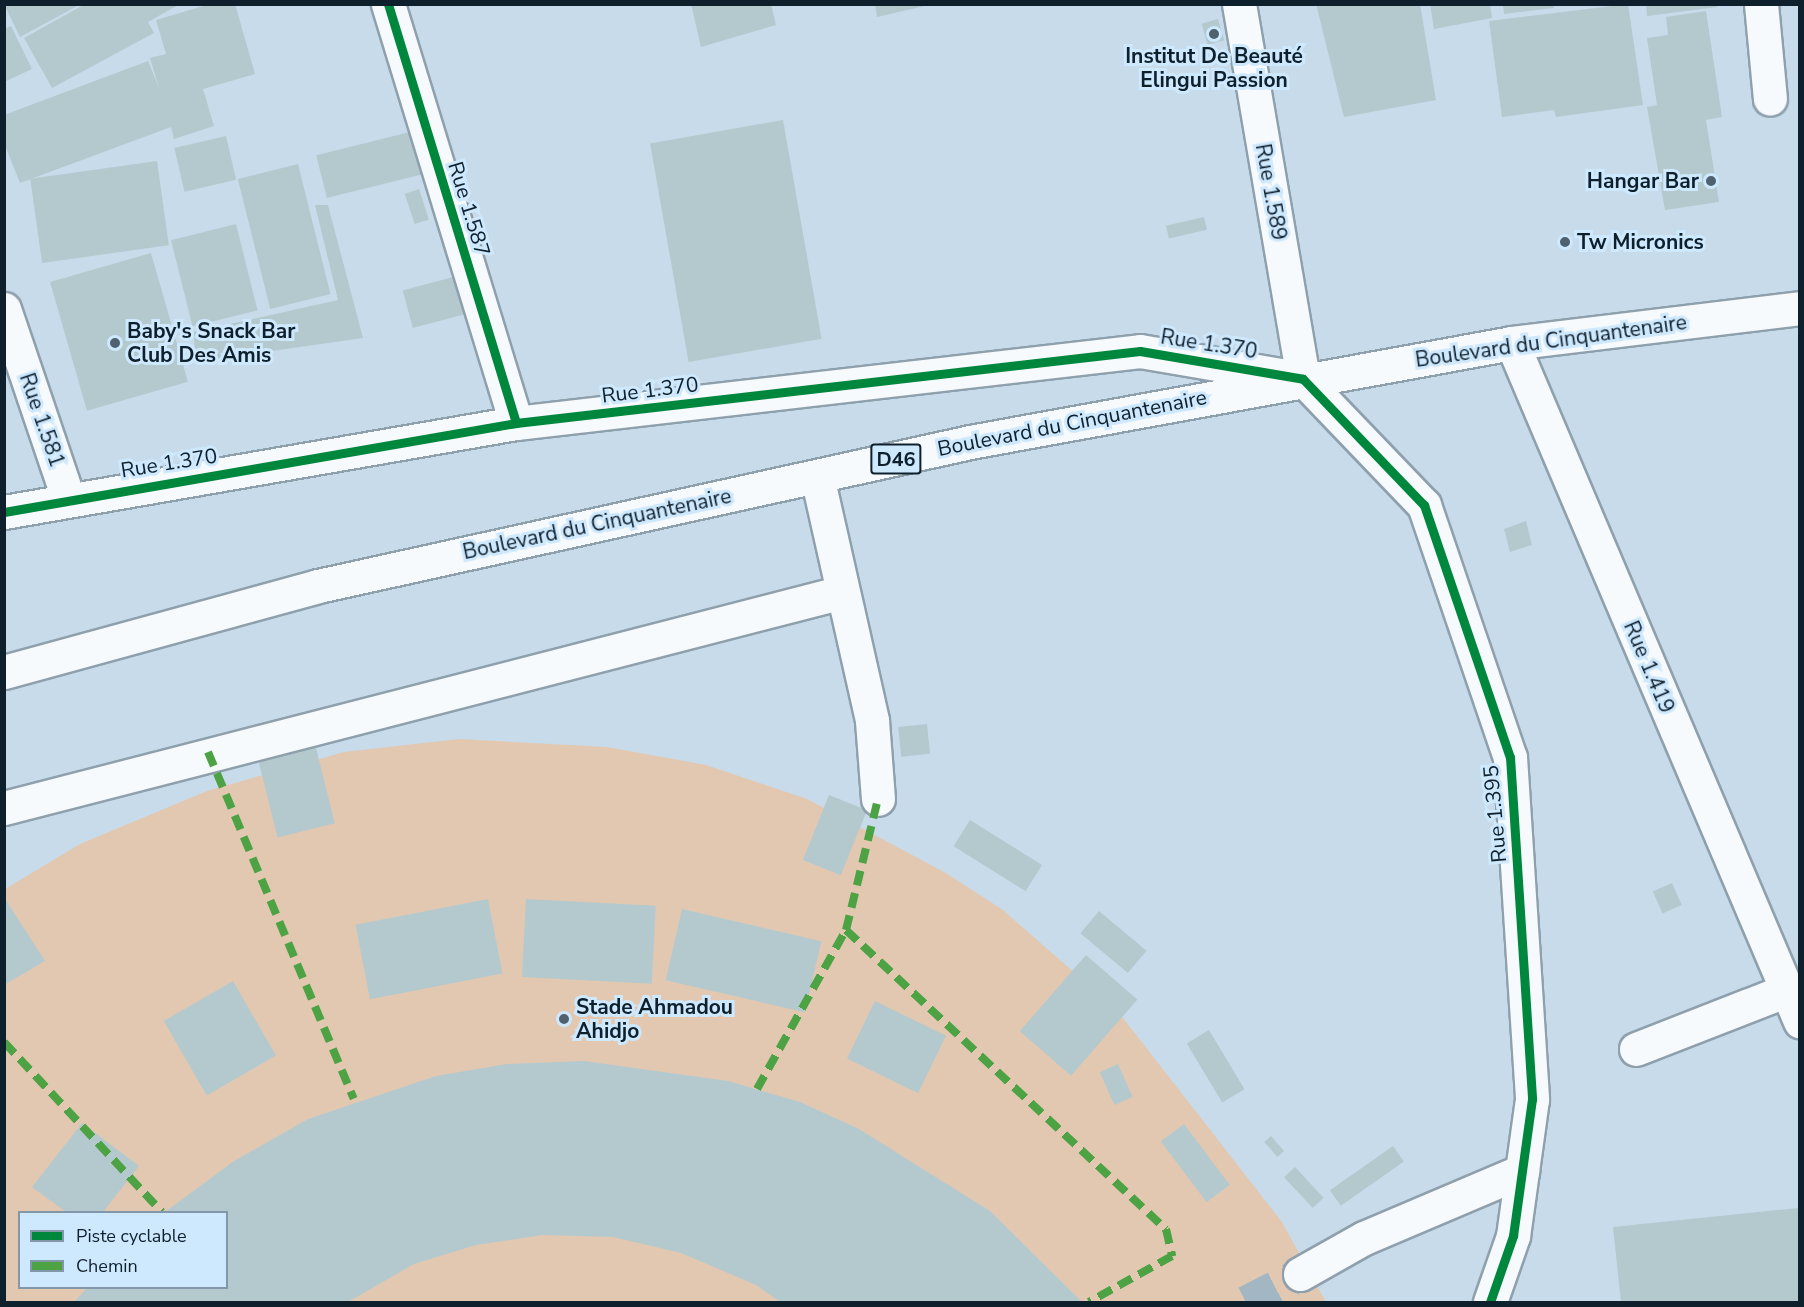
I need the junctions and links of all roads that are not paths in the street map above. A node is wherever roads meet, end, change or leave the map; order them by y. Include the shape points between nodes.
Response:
1 (388, 4) edge
2 (1239, 4) edge
3 (1761, 4) edge
4 (1770, 99) dead end
5 (1800, 308) edge
6 (4, 309) edge
7 (1512, 343) junction
8 (1303, 379) junction
9 (516, 423) junction
10 (817, 476) junction
11 (68, 498) junction
12 (4, 512) edge
13 (843, 592) junction
14 (4, 672) edge
15 (878, 799) dead end
16 (4, 808) edge
17 (1786, 990) junction
18 (1800, 1021) edge
19 (1636, 1048) dead end
20 (1522, 1171) junction
21 (1299, 1274) tunnel mouth
22 (1490, 1302) edge

1 - 9 street, Rue 1.587
2 - 8 street, Rue 1.589
3 - 4 street
5 - 7 street, Boulevard du Cinquantenaire / D46
6 - 11 street, Rue 1.581
7 - 8 street, Boulevard du Cinquantenaire / D46
7 - 17 street, Rue 1.419
8 - 9 street, Rue 1.370 via 1140,351
8 - 10 street, Boulevard du Cinquantenaire / D46
8 - 20 street, Rue 1.395 via 1424,505 1510,757 1532,1099
9 - 11 street, Rue 1.370
10 - 13 street
10 - 14 street, Boulevard du Cinquantenaire / D46 via 318,586
11 - 12 street, Rue 1.370
13 - 15 street via 872,721
13 - 16 street
17 - 18 street, Rue 1.419
17 - 19 street
20 - 21 street via 1364,1238
20 - 22 street, Rue 1.395 via 1513,1236

